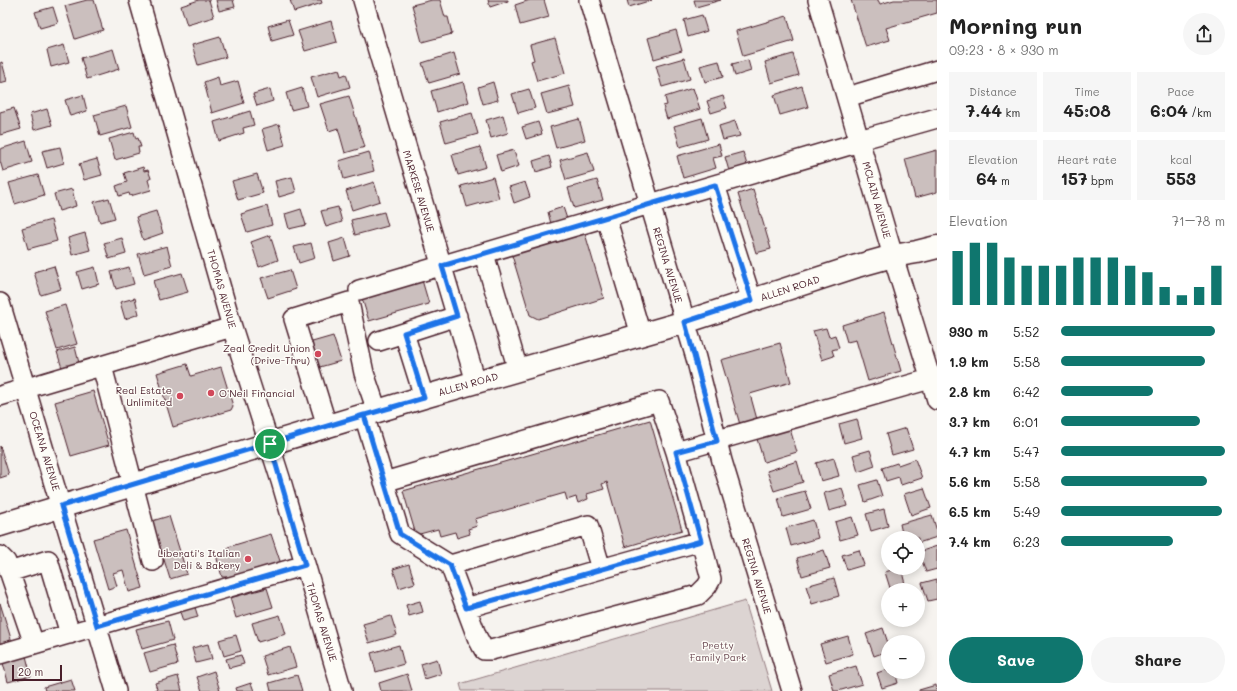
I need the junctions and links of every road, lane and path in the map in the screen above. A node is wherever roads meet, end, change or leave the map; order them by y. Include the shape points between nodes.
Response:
1 (139, 0) edge
2 (363, 0) edge
3 (589, 0) edge
4 (818, 0) edge
5 (937, 70) edge
6 (847, 96) junction
7 (937, 118) edge
8 (860, 141) junction
9 (715, 185) junction
10 (650, 204) junction
11 (606, 217) junction
12 (937, 247) edge
13 (484, 254) junction
14 (893, 256) junction
15 (442, 266) junction
16 (359, 290) dead end
17 (752, 300) junction
18 (0, 303) edge
19 (457, 316) junction
20 (685, 322) junction
21 (232, 326) junction
22 (404, 333) junction
23 (641, 335) junction
24 (379, 341) dead end
25 (102, 366) junction
26 (518, 370) junction
27 (934, 378) edge
28 (476, 382) junction
29 (26, 388) junction
30 (0, 396) edge
31 (424, 398) junction
32 (937, 400) edge
33 (370, 413) junction
34 (327, 426) junction
35 (717, 441) junction
36 (270, 444) junction
37 (676, 452) junction
38 (384, 482) junction
39 (134, 485) junction
40 (61, 506) junction
41 (0, 525) edge
42 (701, 541) junction
43 (153, 561) dead end
44 (4, 564) edge
45 (305, 565) junction
46 (450, 565) junction
47 (601, 569) junction
48 (466, 608) junction
49 (97, 626) junction
50 (70, 634) junction
51 (34, 644) junction
52 (0, 654) edge
53 (116, 691) edge
54 (342, 691) edge
55 (792, 691) edge

1 - 21 street, THOMAS AVENUE
2 - 15 street, MARKESE AVENUE
3 - 10 street, REGINA AVENUE
4 - 6 street, MCLAIN AVENUE
5 - 6 street
6 - 8 street, MCLAIN AVENUE
7 - 8 street
8 - 9 street
8 - 14 street, MCLAIN AVENUE
9 - 10 street
9 - 17 street
10 - 11 street
10 - 20 street, REGINA AVENUE
11 - 13 street
11 - 23 street
12 - 14 main road, ALLEN ROAD
13 - 15 street
13 - 26 street
14 - 17 main road, ALLEN ROAD
14 - 27 street, MCLAIN AVENUE
15 - 16 street
15 - 19 street, MARKESE AVENUE
17 - 20 main road, ALLEN ROAD
18 - 29 street, OCEANA AVENUE
19 - 22 street
19 - 28 street, MARKESE AVENUE
20 - 23 main road, ALLEN ROAD
20 - 35 street, REGINA AVENUE
21 - 25 street
21 - 36 street, THOMAS AVENUE
22 - 24 street
22 - 31 street
23 - 26 main road, ALLEN ROAD
25 - 29 street
25 - 39 street
26 - 28 main road, ALLEN ROAD
27 - 32 street, MCLAIN AVENUE
27 - 35 street
28 - 31 main road, ALLEN ROAD
29 - 30 street
29 - 40 street, OCEANA AVENUE
31 - 33 main road, ALLEN ROAD
33 - 34 main road, ALLEN ROAD
33 - 34 street via 349,302 294,319
33 - 38 street
34 - 36 main road, ALLEN ROAD
35 - 37 street
35 - 55 street, REGINA AVENUE
36 - 39 main road, ALLEN ROAD
36 - 45 street, THOMAS AVENUE
37 - 38 street via 660,401
37 - 42 street
38 - 46 street via 400,534
39 - 40 main road, ALLEN ROAD
39 - 43 street
40 - 41 main road, ALLEN ROAD
40 - 49 street, OCEANA AVENUE
42 - 47 street
42 - 48 street via 711,578 698,595 492,650 484,650
44 - 50 street via 48,560
44 - 51 street
45 - 49 street
45 - 54 street, THOMAS AVENUE
46 - 47 street via 588,525
46 - 48 street
47 - 48 street
49 - 50 street
49 - 53 street, OCEANA AVENUE
50 - 51 street
51 - 52 street

